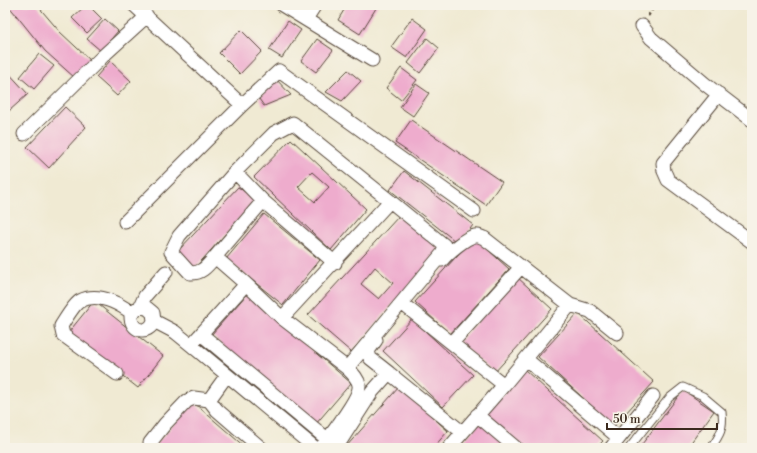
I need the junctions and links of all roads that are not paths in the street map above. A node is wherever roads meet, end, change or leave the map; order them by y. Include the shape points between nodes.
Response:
1 (134, 5) edge
2 (282, 5) edge
3 (315, 5) edge
4 (147, 16) junction
5 (306, 20) junction
6 (642, 26) dead end
7 (372, 60) dead end
8 (719, 94) junction
9 (242, 105) junction
10 (752, 120) edge
11 (24, 134) dead end
12 (235, 172) junction
13 (390, 201) junction
14 (264, 202) junction
15 (474, 211) dead end
16 (125, 222) dead end
17 (752, 242) edge
18 (215, 257) junction
19 (335, 262) junction
20 (522, 267) junction
21 (166, 272) dead end
22 (246, 284) junction
23 (404, 305) junction
24 (570, 305) junction
25 (136, 310) junction
26 (282, 318) junction
27 (154, 321) junction
28 (617, 333) dead end
29 (201, 334) junction
30 (452, 343) junction
31 (192, 345) junction
32 (526, 359) junction
33 (346, 368) junction
34 (389, 373) junction
35 (116, 374) dead end
36 (227, 375) junction
37 (504, 385) junction
38 (653, 396) dead end
39 (209, 400) junction
40 (477, 415) junction
41 (462, 432) junction
42 (615, 443) edge
43 (328, 445) edge
44 (150, 448) edge
45 (261, 448) edge
46 (315, 448) edge
47 (449, 448) edge
48 (516, 448) edge
49 (629, 448) edge
50 (711, 448) edge

1 - 4 street
2 - 5 street
3 - 5 street
4 - 9 street
4 - 11 street
5 - 7 street
6 - 8 street via 651,38
8 - 10 street
8 - 17 street via 669,154 663,163 664,171 668,180
9 - 15 street via 279,71
9 - 16 street
12 - 13 street via 274,133 294,123
12 - 14 street
12 - 18 street via 179,236 171,252 190,273 196,274
13 - 19 street
13 - 33 street via 445,248
14 - 18 street
14 - 19 street
18 - 22 street
19 - 26 street
20 - 23 street via 484,238 471,237 446,256
20 - 24 street
20 - 30 street
21 - 25 street
22 - 26 street
22 - 29 street
23 - 30 street
23 - 34 street via 368,351 370,358
24 - 28 street via 590,311
24 - 32 street
25 - 27 street via 148,308
25 - 27 street via 131,319 136,328 147,329
25 - 35 street via 110,300 92,298 79,301 61,326 64,336
26 - 33 street
27 - 31 street
29 - 31 street
29 - 43 street
30 - 37 street
31 - 36 street
32 - 37 street
32 - 42 street
33 - 43 street via 357,379 360,387
34 - 41 street
34 - 43 street
36 - 39 street
36 - 46 street
37 - 40 street
38 - 42 street
39 - 44 street via 187,400 164,424 150,443
39 - 45 street
40 - 41 street
40 - 48 street
41 - 47 street
49 - 50 lane via 669,398 683,387 703,396 722,412 724,423 720,436

